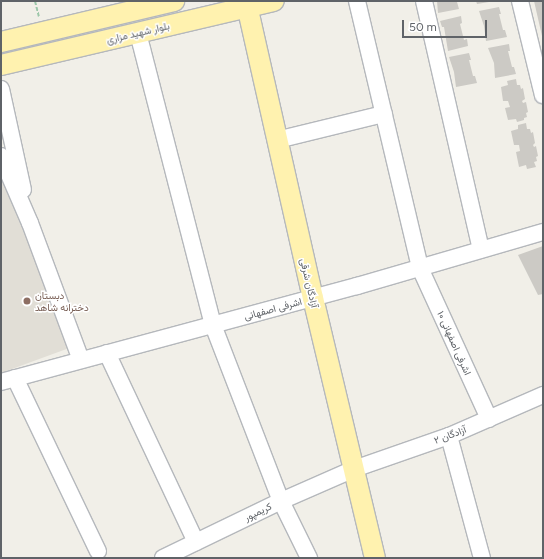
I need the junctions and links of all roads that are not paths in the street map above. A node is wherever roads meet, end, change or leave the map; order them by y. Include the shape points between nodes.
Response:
1 (174, 1) edge
2 (274, 1) edge
3 (358, 1) edge
4 (424, 1) edge
5 (520, 1) edge
6 (248, 3) edge
7 (138, 33) junction
8 (1, 42) edge
9 (1, 65) edge
10 (1, 89) edge
11 (542, 91) edge
12 (384, 114) junction
13 (277, 140) junction
14 (1, 156) edge
15 (30, 223) junction
16 (543, 232) edge
17 (481, 250) junction
18 (420, 268) junction
19 (313, 298) junction
20 (213, 325) junction
21 (107, 354) junction
22 (81, 360) junction
23 (8, 380) edge
24 (543, 394) edge
25 (488, 419) junction
26 (449, 436) junction
27 (354, 469) junction
28 (281, 501) junction
29 (196, 542) junction
30 (98, 551) dead end
31 (162, 558) edge
32 (309, 558) edge
33 (375, 558) edge
34 (482, 558) edge

1 - 8 main road
2 - 6 main road, بلوار شهید مزاری
3 - 12 street, اشرفی اصفهانی ۱۰
4 - 17 street
5 - 11 street
6 - 7 main road, بلوار شهید مزاری
6 - 13 main road, آزادگان شرقی
7 - 9 main road, بلوار شهید مزاری
7 - 20 street
10 - 15 street
12 - 13 street
12 - 18 street, اشرفی اصفهانی ۱۰
13 - 19 main road, آزادگان شرقی
14 - 15 street
15 - 22 street
16 - 17 street, اشرفی اصفهانی
17 - 18 street, اشرفی اصفهانی
18 - 19 street, اشرفی اصفهانی
18 - 25 street, اشرفی اصفهانی ۱۰
19 - 20 street, اشرفی اصفهانی
19 - 27 main road, آزادگان شرقی
20 - 21 street, اشرفی اصفهانی
20 - 28 street
21 - 22 street, اشرفی اصفهانی
21 - 29 street
22 - 23 street, اشرفی اصفهانی
23 - 30 street via 60,473
24 - 25 street, آزادگان ۲
25 - 26 street, آزادگان ۲
26 - 27 street, آزادگان ۲
26 - 34 street
27 - 28 street, کریمپور
27 - 33 main road, آزادگان شرقی
28 - 29 street, کریمپور
28 - 32 street
29 - 31 street, کریمپور

